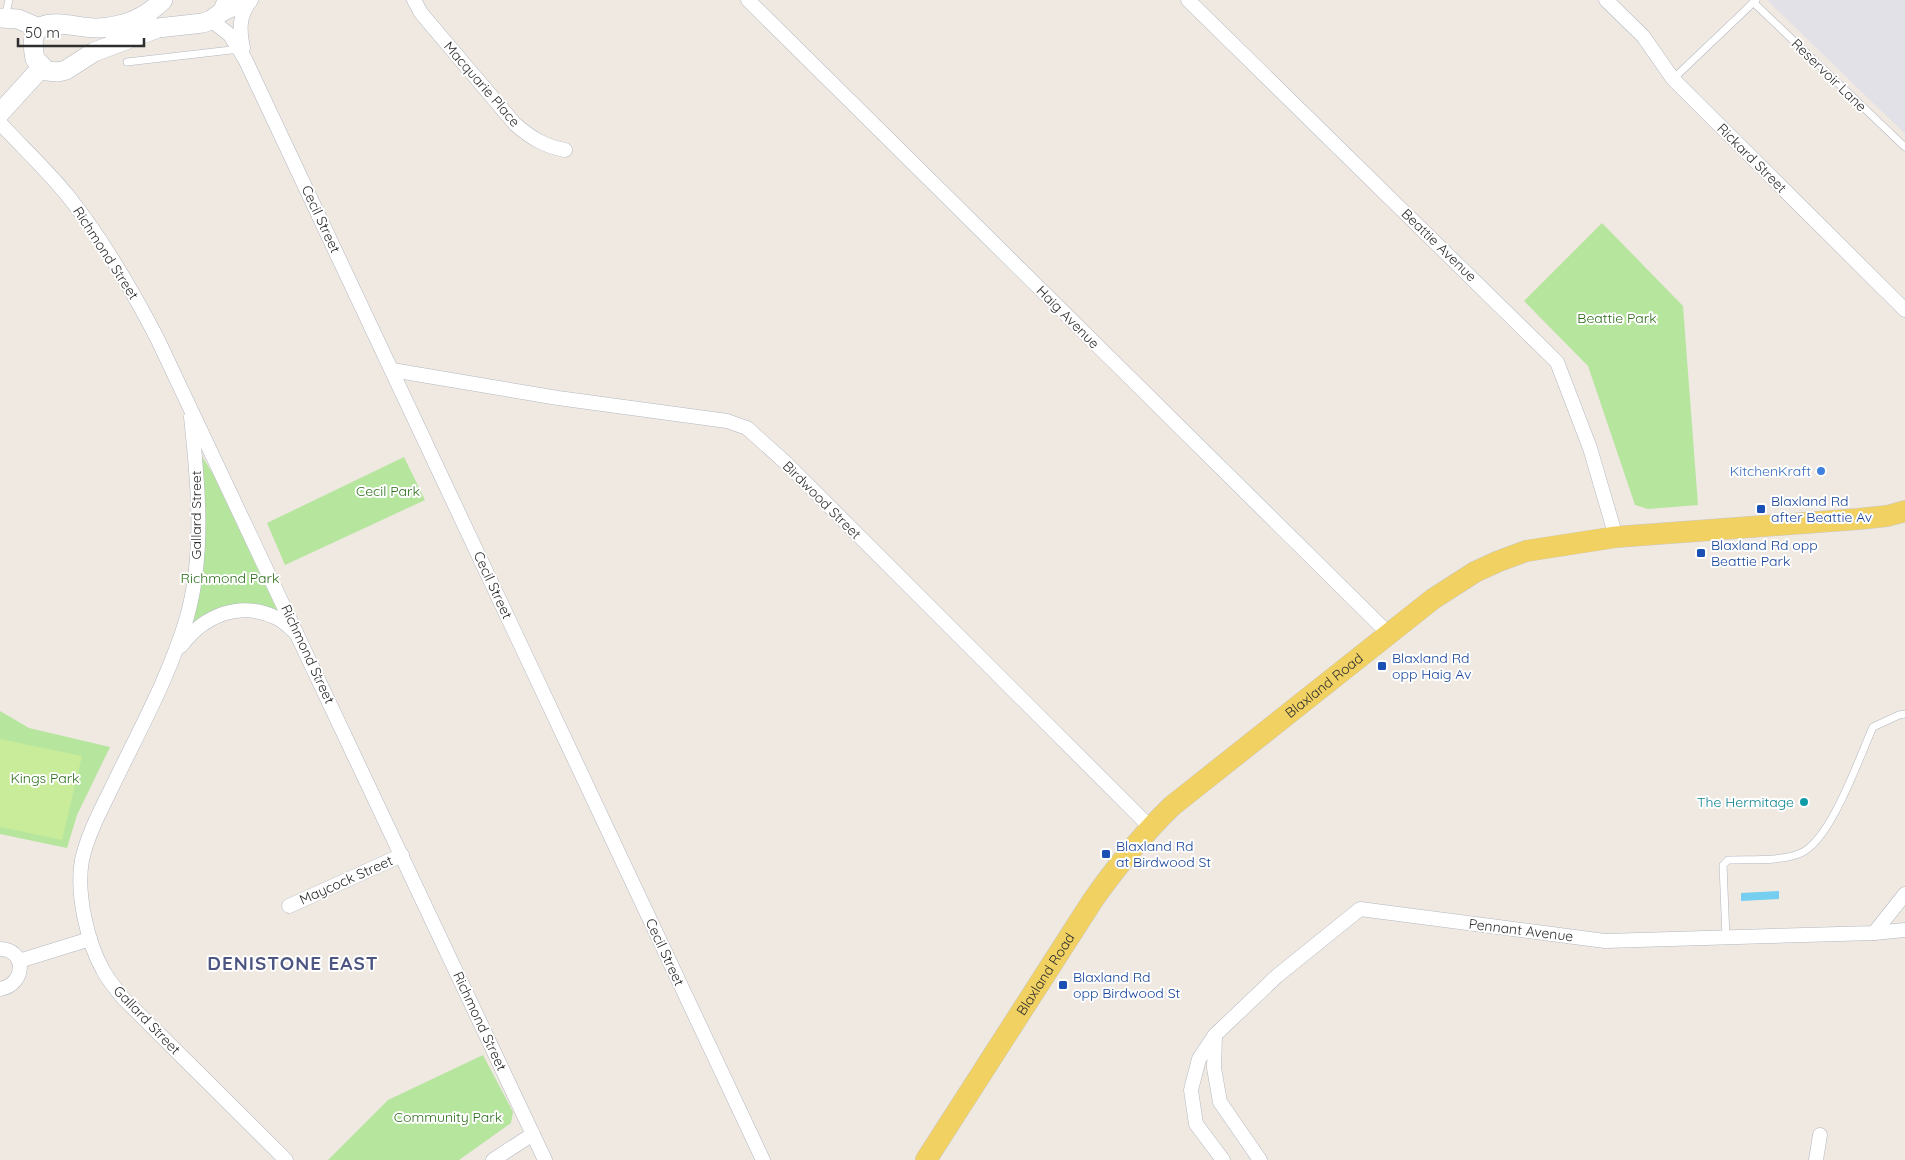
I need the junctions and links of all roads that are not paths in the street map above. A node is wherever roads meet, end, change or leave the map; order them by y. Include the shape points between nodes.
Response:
1 (163, 0) edge
2 (250, 0) edge
3 (414, 0) edge
4 (748, 0) edge
5 (1188, 0) edge
6 (1606, 0) edge
7 (1754, 1) edge
8 (220, 10) edge
9 (5, 12) edge
10 (39, 28) junction
11 (243, 54) junction
12 (128, 62) dead end
13 (41, 68) junction
14 (1673, 79) junction
15 (0, 113) edge
16 (0, 123) edge
17 (1905, 148) edge
18 (564, 150) dead end
19 (1905, 310) edge
20 (392, 370) junction
21 (190, 406) junction
22 (1905, 511) edge
23 (1616, 537) junction
24 (1388, 633) junction
25 (300, 637) junction
26 (176, 652) junction
27 (1905, 714) edge
28 (1150, 827) junction
29 (402, 855) junction
30 (1905, 894) edge
31 (289, 906) dead end
32 (1905, 930) edge
33 (1874, 933) junction
34 (1726, 938) junction
35 (90, 939) junction
36 (0, 949) edge
37 (19, 962) junction
38 (0, 989) edge
39 (1215, 1035) junction
40 (533, 1134) junction
41 (1820, 1135) dead end
42 (286, 1160) edge
43 (493, 1160) edge
44 (545, 1160) edge
45 (763, 1160) edge
46 (926, 1160) edge
47 (1223, 1160) edge
48 (1260, 1160) edge
49 (1816, 1160) edge

1 - 10 street via 133,21 112,26 82,27 59,23
2 - 8 street
2 - 11 street via 240,19
3 - 18 street, Macquarie Place via 421,13 515,124 529,136
4 - 24 street, Haig Avenue
5 - 23 street, Beattie Avenue via 1557,362 1590,448
6 - 14 street, Rickard Street via 1643,36
7 - 14 lane
7 - 17 lane, Reservoir Lane
8 - 11 street, Cecil Street via 224,28
8 - 13 street via 202,23 158,28 94,52 58,72
9 - 10 street
10 - 13 street via 32,44
11 - 12 lane
11 - 20 street, Cecil Street
13 - 15 street
14 - 19 street, Rickard Street
16 - 21 street, Richmond Street via 67,195 119,268
20 - 28 street, Birdwood Street via 558,398 727,420 746,428 786,463
20 - 45 street, Cecil Street
21 - 25 street, Richmond Street
21 - 26 street, Gallard Street via 197,471 198,525 188,614
22 - 23 main road, Blaxland Road via 1858,519
23 - 24 main road, Blaxland Road via 1526,551 1499,561 1455,584
24 - 28 main road, Blaxland Road
25 - 26 street, Gallard Street via 278,618 256,612 229,612 208,619
25 - 29 street, Richmond Street
26 - 35 street, Gallard Street via 94,824 82,861 81,900
27 - 34 lane via 1872,727 1830,823 1819,838 1802,852 1788,857 1728,860 1723,865
28 - 46 main road, Blaxland Road via 1093,900
29 - 31 street, Maycock Street
29 - 40 street, Richmond Street
30 - 33 street
32 - 33 street, Pennant Avenue
33 - 34 street, Pennant Avenue
34 - 39 street, Pennant Avenue via 1605,940 1360,909 1277,976
35 - 37 street
35 - 42 street, Gallard Street via 102,970 122,998
36 - 37 street via 14,954
37 - 38 street via 17,980 10,987
39 - 47 street, Pennant Avenue via 1198,1059 1191,1090 1196,1124
39 - 48 street via 1214,1068 1220,1102
40 - 43 street
40 - 44 street, Richmond Street
41 - 49 street

